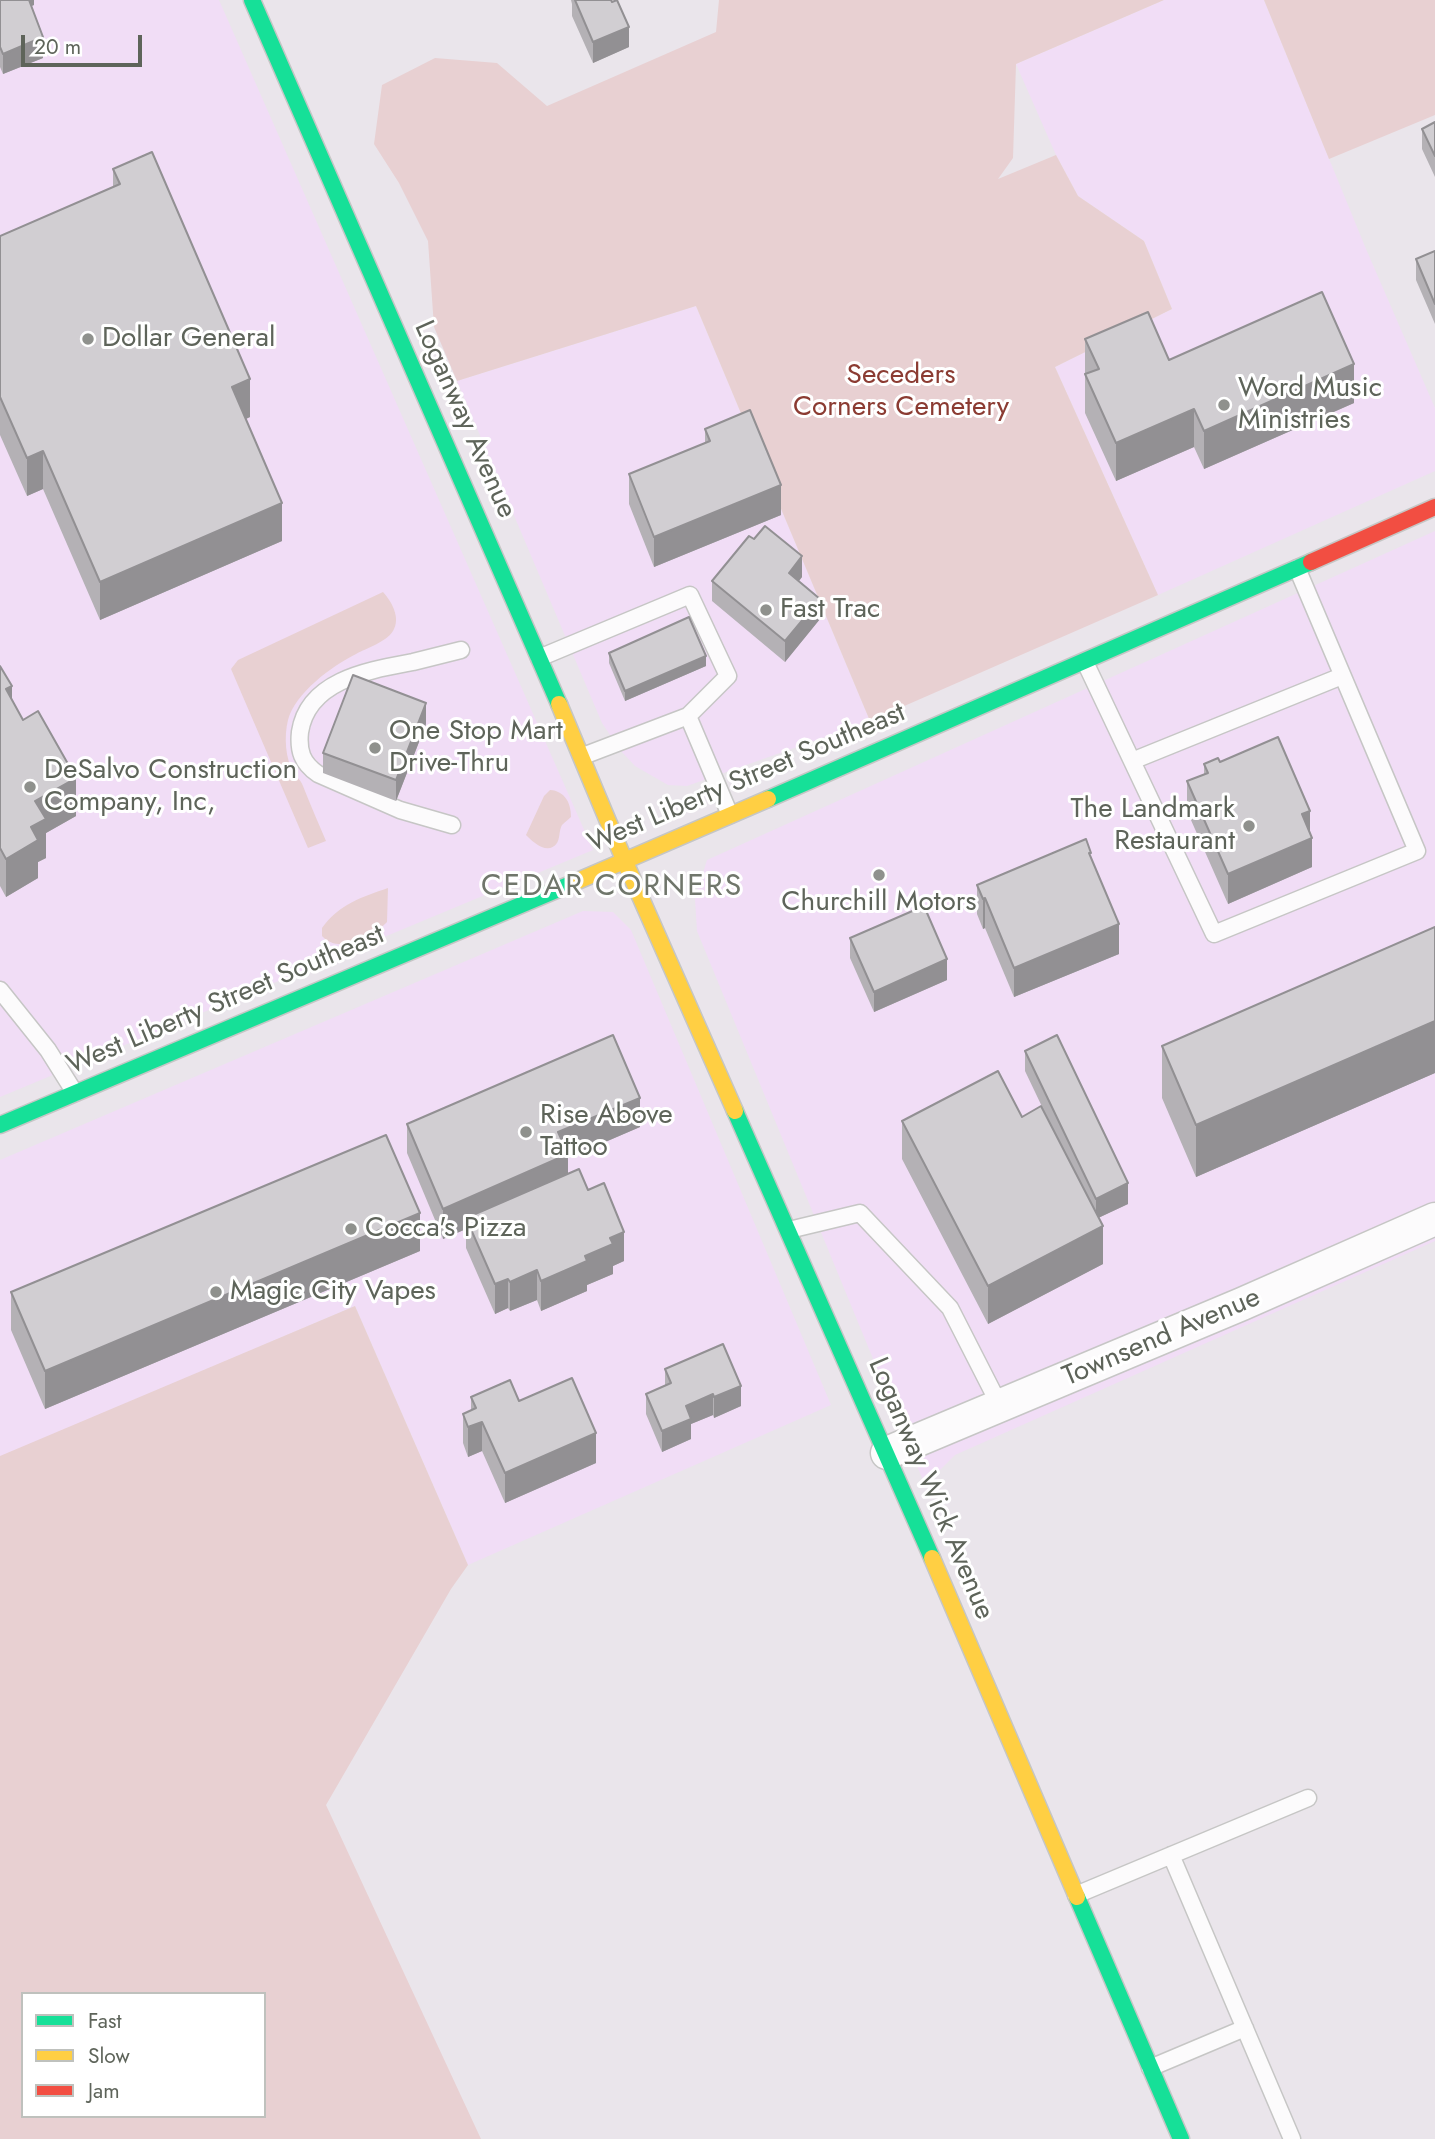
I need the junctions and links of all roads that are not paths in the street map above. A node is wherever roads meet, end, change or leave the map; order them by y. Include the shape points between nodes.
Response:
1 (252, 0) edge
2 (1435, 507) edge
3 (1297, 568) junction
4 (461, 650) dead end
5 (539, 658) junction
6 (1085, 662) junction
7 (1342, 676) junction
8 (688, 716) junction
9 (582, 756) junction
10 (1132, 761) junction
11 (730, 814) junction
12 (452, 825) dead end
13 (625, 862) junction
14 (0, 990) edge
15 (75, 1093) junction
16 (0, 1125) edge
17 (1435, 1219) edge
18 (789, 1230) junction
19 (1000, 1406) junction
20 (887, 1453) junction
21 (1308, 1798) dead end
22 (1171, 1855) junction
23 (1076, 1895) junction
24 (1245, 2028) junction
25 (1150, 2068) junction
26 (1181, 2139) edge
27 (1292, 2139) edge

1 - 5 street, Loganway Avenue
2 - 3 street, West Liberty Street Southeast
3 - 6 street, West Liberty Street Southeast
3 - 7 lane
4 - 12 lane via 346,677 314,702 301,725 299,740 303,759 318,774 400,810
5 - 8 lane via 690,595 728,676
5 - 9 street, Loganway Avenue
6 - 10 lane
6 - 11 street, West Liberty Street Southeast
7 - 10 lane
7 - 10 lane via 1417,851 1214,934
8 - 9 lane
8 - 11 lane
9 - 13 street, Loganway Avenue
11 - 13 street, West Liberty Street Southeast
13 - 15 street, West Liberty Street Southeast
13 - 18 street, Loganway Wick Avenue
14 - 15 lane
15 - 16 street, West Liberty Street Southeast
17 - 19 street, Townsend Avenue
18 - 19 lane via 860,1213 950,1308
18 - 20 street, Loganway Wick Avenue
19 - 20 street, Townsend Avenue
20 - 23 street, Loganway Wick Avenue
21 - 22 lane
22 - 23 lane
22 - 24 lane
23 - 25 street, Loganway Wick Avenue
24 - 25 lane
24 - 27 lane
25 - 26 street, Loganway Wick Avenue

